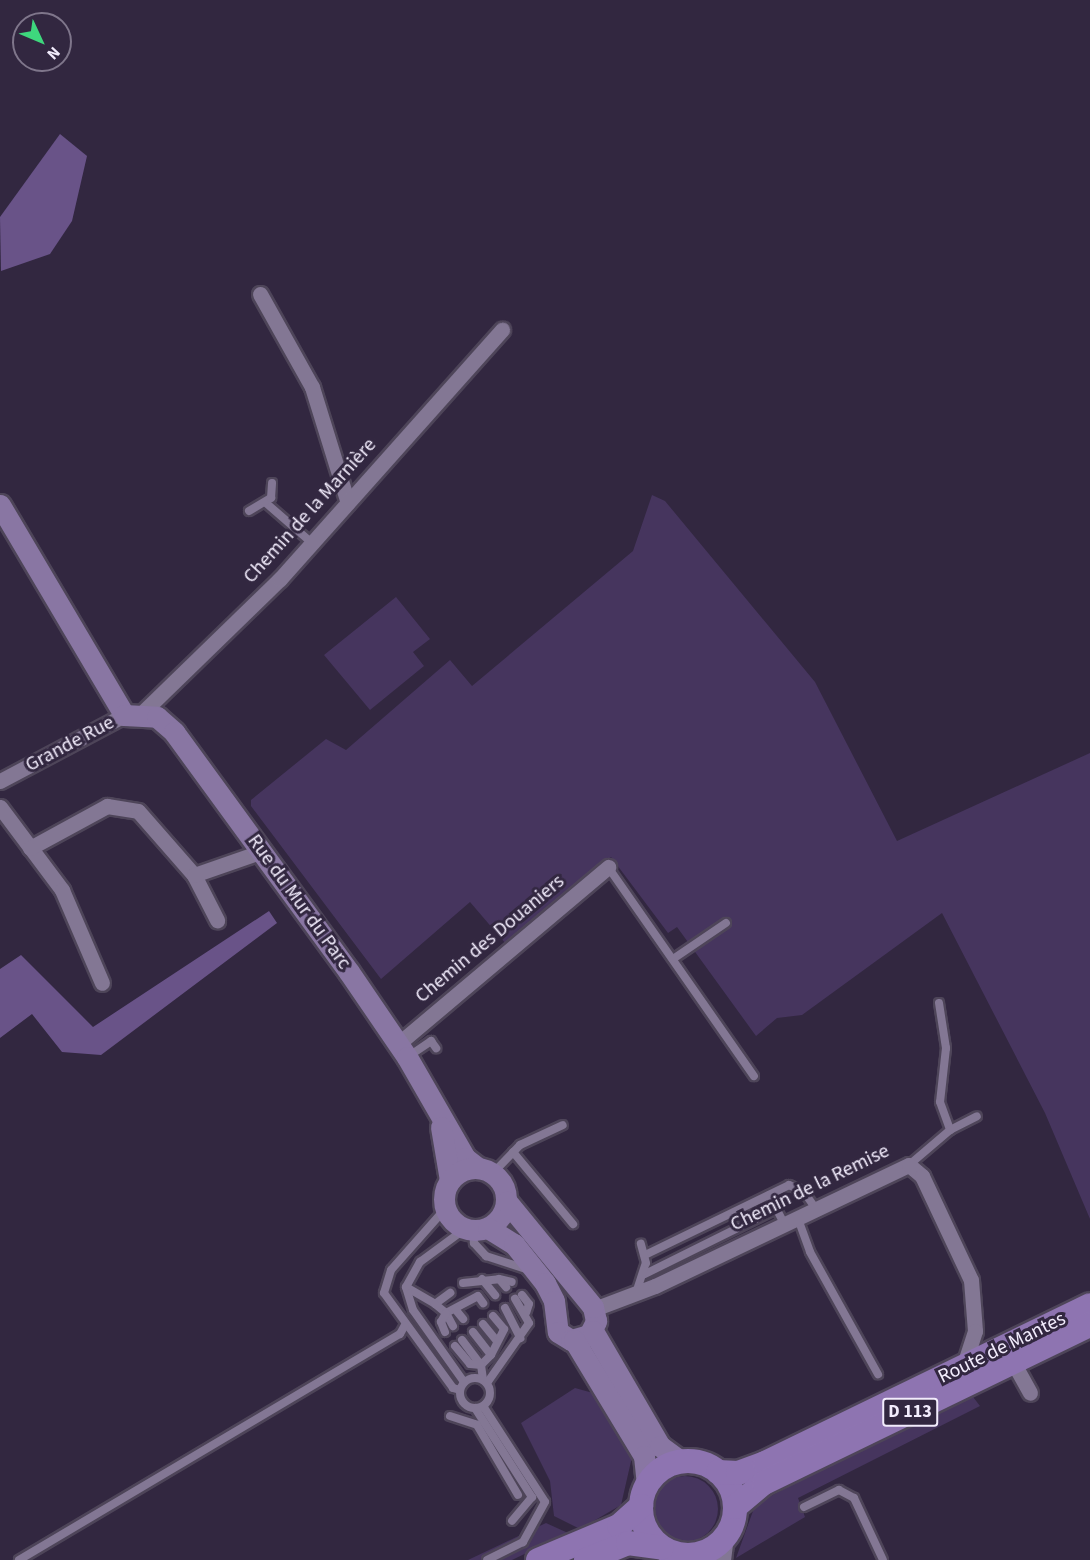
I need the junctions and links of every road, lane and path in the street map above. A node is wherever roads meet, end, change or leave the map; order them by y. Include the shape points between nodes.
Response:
1 (260, 294) dead end
2 (502, 330) dead end
3 (272, 483) dead end
4 (266, 503) junction
5 (348, 503) junction
6 (0, 505) edge
7 (249, 511) dead end
8 (312, 543) junction
9 (133, 714) junction
10 (0, 781) edge
11 (0, 807) edge
12 (30, 848) junction
13 (263, 851) junction
14 (608, 867) joint
15 (194, 875) junction
16 (217, 920) dead end
17 (726, 922) dead end
18 (673, 959) junction
19 (102, 983) dead end
20 (939, 1002) dead end
21 (436, 1048) dead end
22 (403, 1050) junction
23 (754, 1076) dead end
24 (437, 1108) junction
25 (977, 1116) dead end
26 (563, 1125) dead end
27 (950, 1130) junction
28 (513, 1152) junction
29 (909, 1165) junction
30 (485, 1170) junction
31 (450, 1180) junction
32 (769, 1196) junction
33 (507, 1202) junction
34 (815, 1208) junction
35 (446, 1209) junction
36 (776, 1209) junction
37 (790, 1220) junction
38 (573, 1224) dead end
39 (475, 1229) junction
40 (640, 1244) dead end
41 (645, 1255) junction
42 (645, 1274) junction
43 (482, 1279) junction
44 (463, 1283) dead end
45 (509, 1284) dead end
46 (406, 1287) junction
47 (450, 1293) dead end
48 (495, 1295) dead end
49 (632, 1295) junction
50 (519, 1297) dead end
51 (466, 1303) junction
52 (435, 1304) junction
53 (483, 1304) dead end
54 (1090, 1305) edge
55 (504, 1308) dead end
56 (455, 1309) junction
57 (594, 1310) junction
58 (473, 1311) dead end
59 (446, 1313) junction
60 (493, 1316) dead end
61 (463, 1319) dead end
62 (483, 1324) dead end
63 (405, 1325) junction
64 (1090, 1325) edge
65 (453, 1326) dead end
66 (975, 1331) junction
67 (445, 1332) dead end
68 (473, 1332) dead end
69 (584, 1336) junction
70 (520, 1338) junction
71 (462, 1340) dead end
72 (497, 1341) junction
73 (455, 1346) dead end
74 (1009, 1354) junction
75 (490, 1355) junction
76 (481, 1365) junction
77 (963, 1367) junction
78 (878, 1374) dead end
79 (485, 1381) junction
80 (462, 1386) junction
81 (1029, 1393) dead end
82 (479, 1407) junction
83 (450, 1416) dead end
84 (682, 1462) junction
85 (718, 1472) junction
86 (518, 1494) dead end
87 (644, 1495) junction
88 (735, 1507) junction
89 (804, 1507) dead end
90 (512, 1521) dead end
91 (726, 1536) junction
92 (679, 1554) edge
93 (20, 1560) edge
94 (487, 1560) edge
95 (538, 1560) edge
96 (586, 1560) edge
97 (723, 1560) edge
98 (883, 1560) edge

1 - 5 street via 312,387
2 - 5 street, Chemin de la Marnière
3 - 4 lane
4 - 7 lane
4 - 8 lane
5 - 8 street, Chemin de la Marnière
6 - 9 street
8 - 9 street, Chemin de la Marnière
9 - 10 street, Grande Rue
9 - 13 street, Rue du Mur du Parc via 157,717 174,732
11 - 12 street
12 - 15 street via 107,806 124,806 148,819
12 - 19 street via 72,907
13 - 15 street
13 - 22 street, Rue du Mur du Parc
14 - 18 lane
14 - 22 street, Chemin des Douaniers
15 - 16 street
17 - 18 lane
18 - 23 lane
20 - 27 lane via 946,1048 940,1102
21 - 22 lane via 431,1041
22 - 24 street, Rue du Mur du Parc
24 - 30 street, Rue du Mur du Parc via 465,1158
24 - 31 street, Rue du Mur du Parc
25 - 27 lane
26 - 28 lane
27 - 29 lane
28 - 30 lane
28 - 38 lane
29 - 34 street, Chemin de la Remise
29 - 66 street, Chemin de la Remise via 922,1176 971,1280 977,1303
30 - 31 street
30 - 33 street via 504,1185
31 - 35 street
32 - 34 lane via 796,1186
32 - 36 lane
32 - 41 lane
33 - 39 street via 501,1217
33 - 57 street
34 - 37 street, Chemin de la Remise
35 - 39 street
35 - 63 lane via 391,1270 384,1293
36 - 37 lane
36 - 42 lane
37 - 49 street, Chemin de la Remise
37 - 78 lane
39 - 46 lane via 420,1262
39 - 69 street via 514,1244 554,1301 556,1330
40 - 41 lane
41 - 42 lane
42 - 49 lane
43 - 44 lane
43 - 45 lane via 499,1279
43 - 48 lane
46 - 52 lane
46 - 80 lane via 413,1310
47 - 52 lane
49 - 57 street, Chemin de la Remise
50 - 70 lane via 529,1323
51 - 53 lane via 478,1296
51 - 56 lane
51 - 58 lane
52 - 59 lane
54 - 74 main road, Route de Mantes / D 113
55 - 70 lane
56 - 59 lane
56 - 61 lane
57 - 69 street
59 - 65 lane
59 - 67 lane via 441,1322
60 - 72 lane via 504,1329
62 - 72 lane
63 - 80 lane via 453,1388
63 - 93 lane via 400,1334
64 - 74 main road, D 113
66 - 74 street
66 - 77 street, Chemin de la Remise
68 - 75 lane
69 - 84 street via 660,1446
69 - 87 street via 644,1456
70 - 79 lane
71 - 76 lane
72 - 75 lane
73 - 76 lane via 470,1365
74 - 77 main road, Route de Mantes / D 113
74 - 81 street
74 - 88 main road, D 113 via 764,1483
75 - 76 lane
76 - 79 lane
77 - 85 main road, Route de Mantes / D 113 via 765,1463 738,1473
79 - 80 lane
79 - 82 lane via 490,1398
80 - 82 lane via 464,1404
82 - 90 lane via 532,1497
82 - 94 lane via 545,1502 523,1542
83 - 86 lane via 477,1425
84 - 85 main road
84 - 87 main road via 662,1469
85 - 88 main road
87 - 92 main road via 647,1532
87 - 95 main road via 614,1529
88 - 91 main road
89 - 98 lane via 839,1490 854,1498
91 - 92 main road via 707,1551
91 - 97 street
92 - 96 main road via 628,1543

